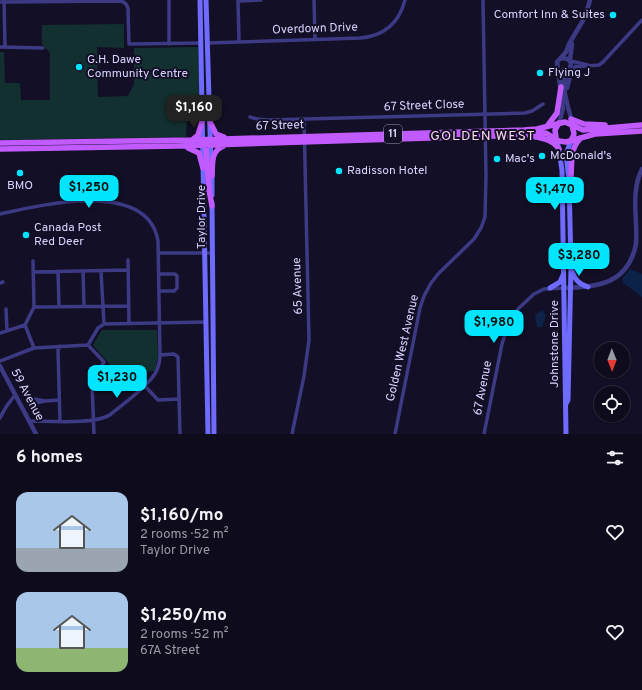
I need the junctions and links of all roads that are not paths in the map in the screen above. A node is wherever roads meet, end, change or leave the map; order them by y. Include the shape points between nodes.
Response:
1 (169, 0) edge
2 (200, 0) edge
3 (206, 0) edge
4 (238, 0) edge
5 (261, 0) edge
6 (314, 0) edge
7 (405, 0) edge
8 (483, 0) edge
9 (590, 0) edge
10 (3, 2) edge
11 (642, 20) edge
12 (315, 39) junction
13 (572, 39) junction
14 (239, 42) junction
15 (204, 43) junction
16 (170, 44) junction
17 (0, 47) edge
18 (5, 47) junction
19 (43, 48) dead end
20 (561, 58) junction
21 (570, 61) junction
22 (589, 65) junction
23 (576, 67) junction
24 (558, 68) junction
25 (568, 70) junction
26 (561, 87) junction
27 (566, 96) junction
28 (543, 104) dead end
29 (485, 114) junction
30 (250, 117) dead end
31 (203, 118) junction
32 (304, 119) junction
33 (571, 119) junction
34 (210, 122) junction
35 (559, 122) junction
36 (572, 125) junction
37 (642, 125) edge
38 (547, 126) junction
39 (620, 126) junction
40 (642, 131) edge
41 (485, 134) junction
42 (524, 135) junction
43 (584, 136) junction
44 (238, 138) junction
45 (556, 138) junction
46 (192, 140) junction
47 (304, 140) junction
48 (570, 141) junction
49 (207, 143) junction
50 (0, 144) edge
51 (231, 144) junction
52 (178, 146) junction
53 (0, 149) edge
54 (559, 149) junction
55 (203, 168) junction
56 (642, 169) edge
57 (212, 176) junction
58 (569, 180) junction
59 (212, 206) junction
60 (0, 214) edge
61 (159, 253) junction
62 (205, 253) junction
63 (212, 253) junction
64 (128, 260) dead end
65 (33, 261) dead end
66 (570, 266) junction
67 (128, 270) junction
68 (564, 270) junction
69 (58, 271) junction
70 (83, 271) junction
71 (101, 271) junction
72 (33, 272) junction
73 (159, 274) junction
74 (588, 287) junction
75 (550, 288) junction
76 (568, 288) junction
77 (159, 291) junction
78 (59, 306) junction
79 (84, 306) junction
80 (102, 306) junction
81 (128, 306) junction
82 (34, 307) junction
83 (6, 309) dead end
84 (206, 322) junction
85 (129, 323) junction
86 (160, 323) junction
87 (104, 324) junction
88 (25, 325) junction
89 (7, 331) junction
90 (0, 333) edge
91 (88, 345) junction
92 (60, 346) junction
93 (34, 348) junction
94 (160, 354) junction
95 (0, 361) edge
96 (0, 366) edge
97 (144, 385) junction
98 (15, 395) junction
99 (180, 399) junction
100 (59, 400) junction
101 (45, 401) dead end
102 (0, 418) edge
103 (94, 420) junction
104 (29, 421) junction
105 (60, 421) junction
106 (36, 434) edge
107 (94, 434) edge
108 (180, 434) edge
109 (208, 434) edge
110 (214, 434) edge
111 (292, 434) edge
112 (395, 434) edge
113 (484, 434) edge
114 (566, 434) edge

1 - 16 street
2 - 15 main road, Taylor Drive
3 - 15 main road, Taylor Drive
4 - 5 street
4 - 14 street
6 - 12 street
7 - 12 street, Overdown Drive via 402,10 389,29 372,37
8 - 29 street, Golden West Avenue
9 - 13 street via 585,17
10 - 16 street, Overdown Drive via 122,1 128,8 129,44
10 - 18 street
11 - 22 street via 603,62 599,65
12 - 14 street, Overdown Drive
13 - 20 street
13 - 21 street
14 - 15 street, Overdown Drive
15 - 16 street, Overdown Drive
15 - 31 main road, Taylor Drive
15 - 34 main road, Taylor Drive
17 - 18 street
18 - 19 street
20 - 21 street
20 - 24 street via 557,62
21 - 22 street
21 - 25 street via 571,66
22 - 23 street
23 - 25 street
23 - 27 street via 568,79
24 - 25 street via 561,71
24 - 26 street
25 - 27 street via 564,81
26 - 35 street via 563,110
26 - 38 main road via 556,113
27 - 33 street
28 - 29 street, 67 Street Close via 528,112
29 - 32 street, 67 Street Close
29 - 41 street, Golden West Avenue
30 - 32 street, 67 Street Close via 262,120
31 - 46 main road via 198,135
31 - 49 main road, Taylor Drive
32 - 47 street
33 - 36 street
33 - 39 main road via 586,124
34 - 44 main road via 216,134
34 - 49 main road, Taylor Drive
35 - 36 main road
35 - 38 main road, 67 Street / 11
35 - 45 main road
36 - 39 main road via 586,131
36 - 48 main road via 574,134
37 - 39 main road
38 - 41 main road, 67 Street / 11
40 - 43 main road
41 - 42 main road, 67 Street / 11
41 - 47 main road, 67 Street / 11
41 - 112 street, Golden West Avenue via 486,206 483,221 474,238 439,273 424,296
42 - 45 main road, 67 Street / 11 via 546,133
42 - 54 main road via 549,140
43 - 48 main road
43 - 58 main road via 576,143
44 - 47 main road, 67 Street / 11
44 - 49 main road, 67 Street / 11
45 - 48 main road via 564,142
45 - 54 main road, Johnstone Drive
46 - 49 main road, 67 Street / 11
46 - 50 main road, 67 Street / 11
47 - 51 main road, 67 Street / 11
47 - 111 street, 65 Avenue via 309,340
48 - 58 main road, Johnstone Drive via 566,154
49 - 51 main road, 67 Street / 11
49 - 52 main road, 67 Street / 11
49 - 55 main road, Taylor Drive
49 - 57 main road, Taylor Drive
49 - 59 main road
51 - 57 main road via 216,150
52 - 53 main road, 67 Street / 11
52 - 55 main road via 198,152
54 - 68 main road, Johnstone Drive via 562,170
55 - 62 main road, Taylor Drive
56 - 74 street via 636,189 635,251 620,274 601,285
57 - 59 main road, Taylor Drive
58 - 66 main road, Johnstone Drive
59 - 63 main road, Taylor Drive
60 - 61 street via 64,202 126,205 142,213 151,222 157,236
61 - 62 street
61 - 73 street
62 - 63 street
62 - 84 main road, Taylor Drive
63 - 110 main road, Taylor Drive
64 - 67 street
65 - 72 street
66 - 74 main road via 576,281
66 - 76 main road, Johnstone Drive
67 - 71 street
67 - 81 street
68 - 75 main road via 560,282
68 - 76 main road, Johnstone Drive
69 - 70 street
69 - 72 street
69 - 78 street
70 - 71 street
70 - 79 street
71 - 80 street
72 - 82 street
73 - 77 street
73 - 77 street via 175,274 178,288 174,291
74 - 76 street
75 - 76 street, 67 Avenue
75 - 113 street, 67 Avenue via 532,295 509,322 502,344
76 - 114 main road, Johnstone Drive
77 - 86 street
78 - 79 street
78 - 82 street
79 - 80 street
80 - 81 street
80 - 87 street
81 - 85 street
82 - 88 street
83 - 89 street
84 - 86 street
84 - 109 main road, Taylor Drive
85 - 86 street
85 - 87 street
86 - 94 street
87 - 91 street via 98,328
88 - 89 street
88 - 93 street
89 - 90 street
91 - 92 street
91 - 103 street via 104,362 92,385
92 - 93 street
92 - 100 street
93 - 95 street
94 - 97 street via 158,369
94 - 99 street via 174,354 178,357
96 - 98 street, 59 Avenue
97 - 99 street via 158,400
97 - 103 street via 111,414
98 - 102 street
98 - 104 street, 59 Avenue
99 - 108 street
100 - 101 street
100 - 105 street
103 - 105 street
103 - 107 street
104 - 105 street
104 - 106 street, 59 Avenue

